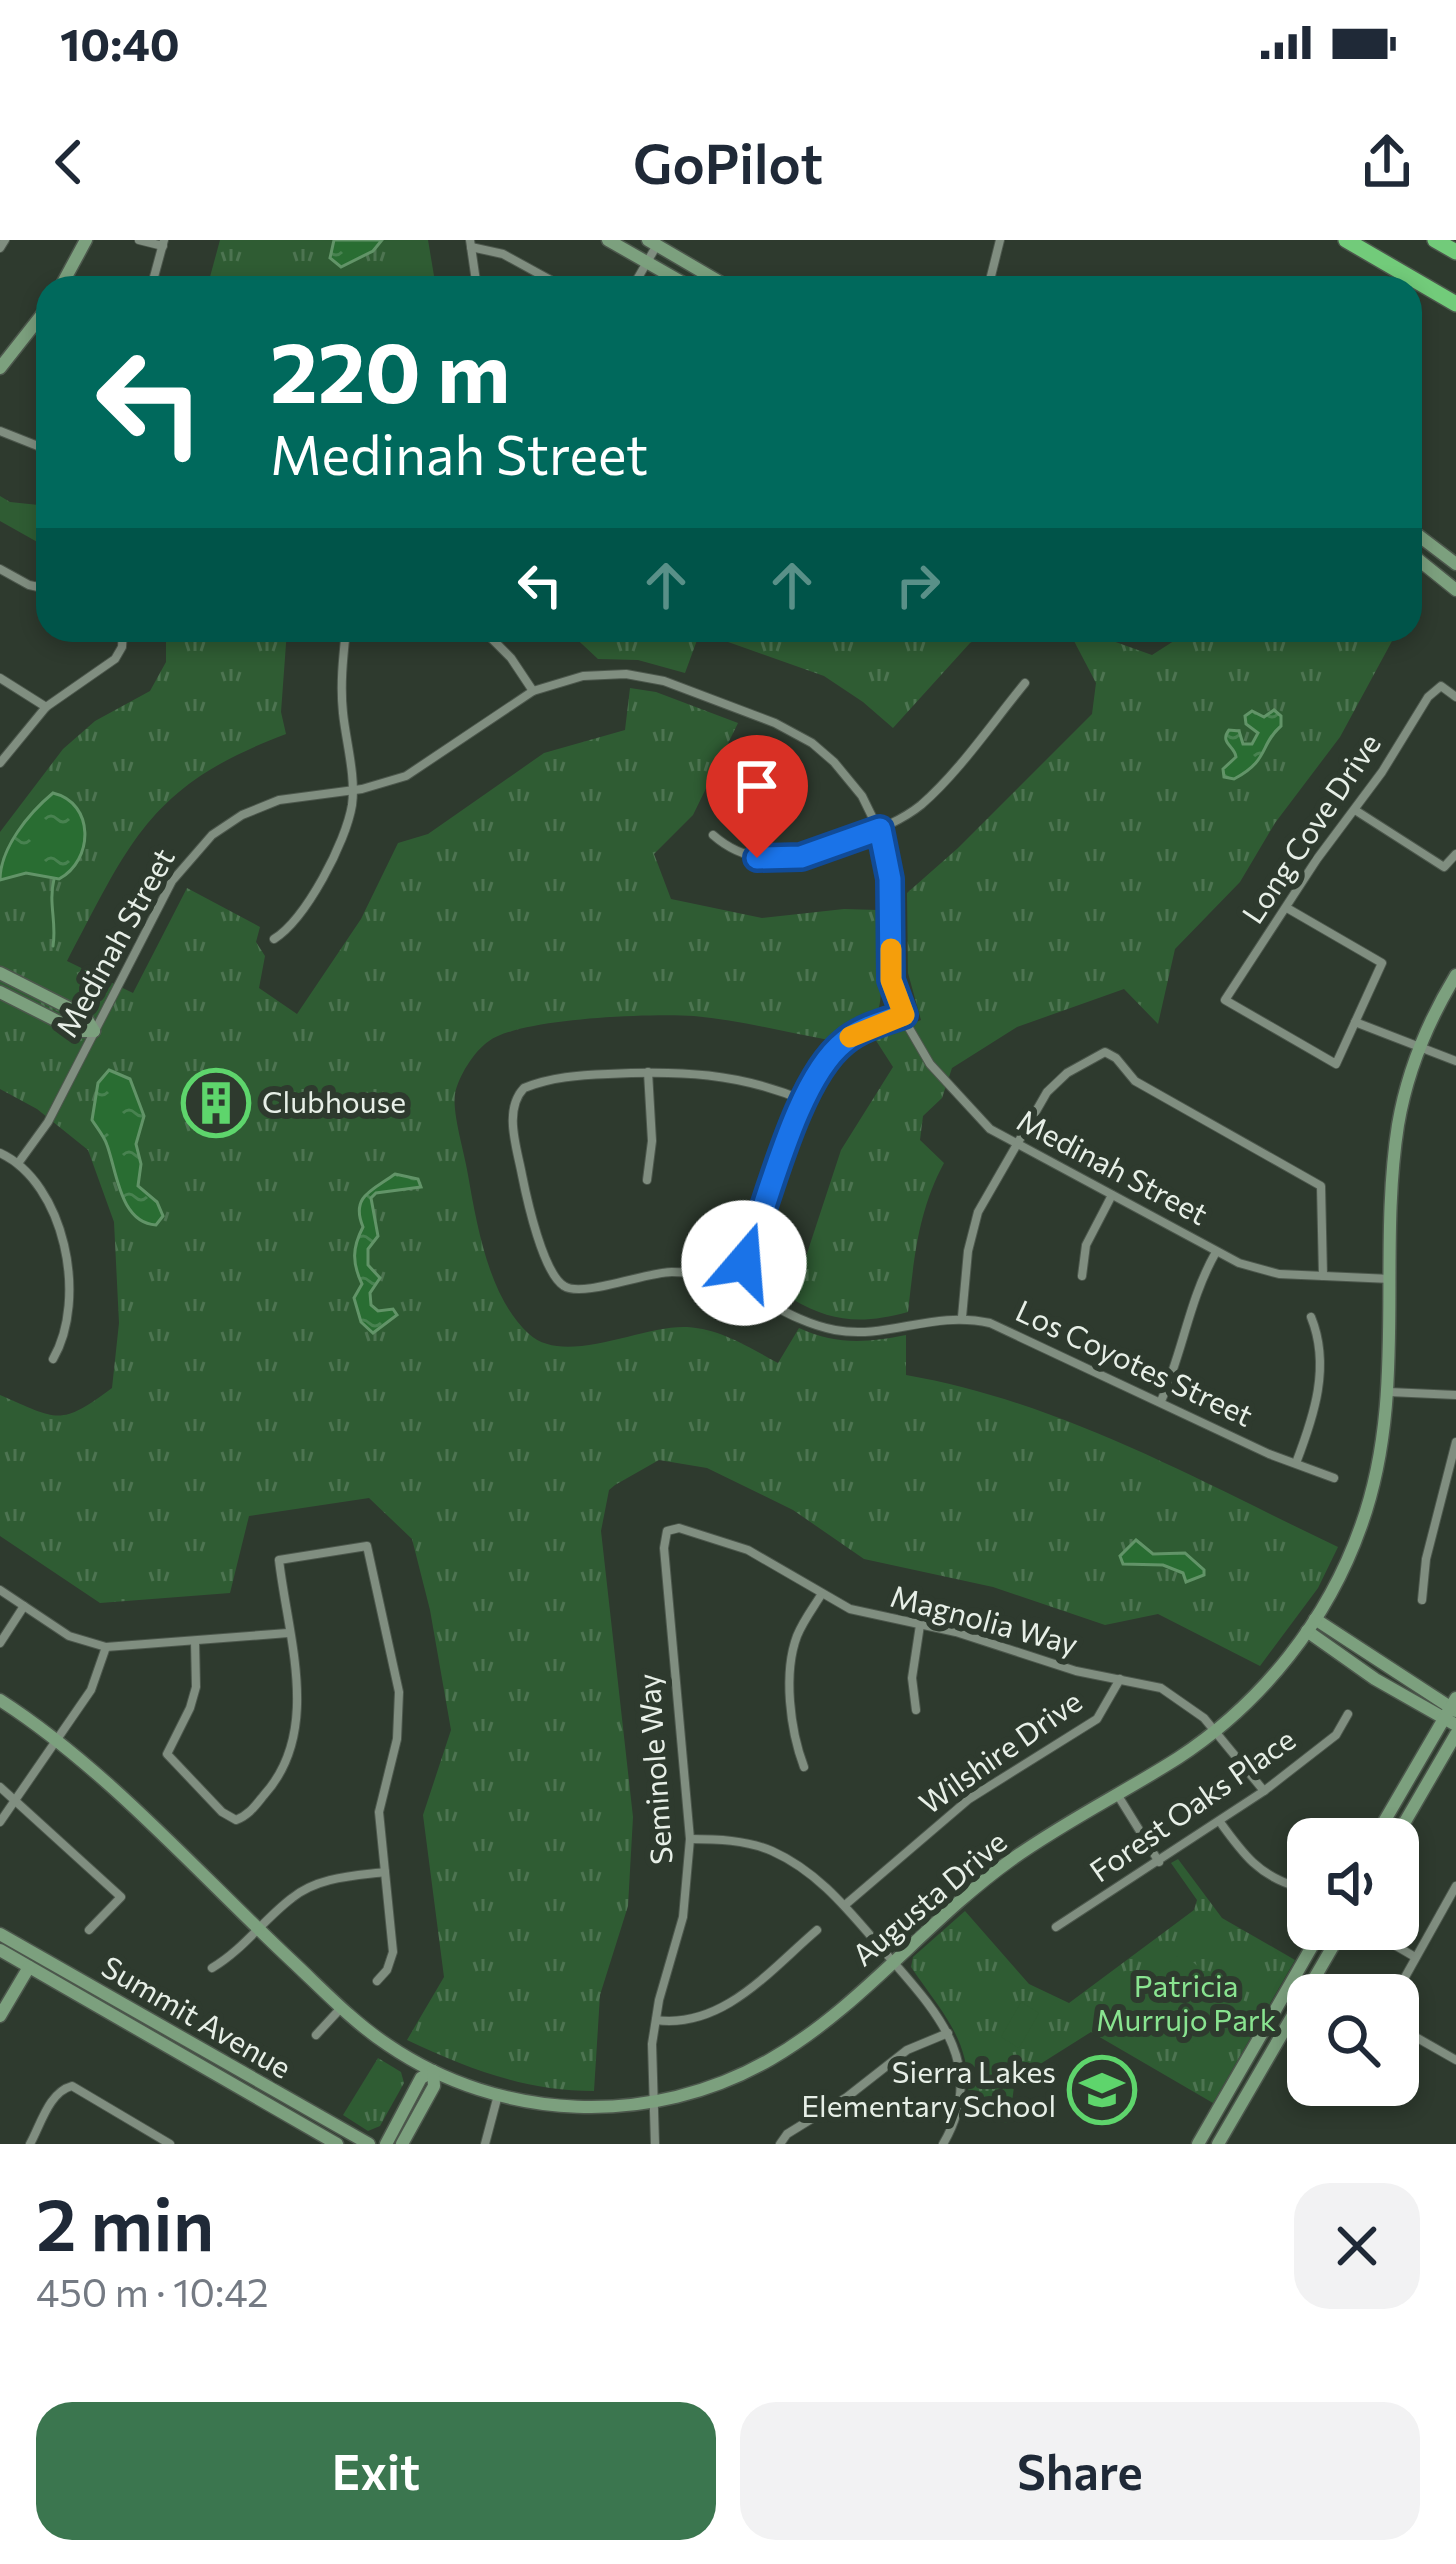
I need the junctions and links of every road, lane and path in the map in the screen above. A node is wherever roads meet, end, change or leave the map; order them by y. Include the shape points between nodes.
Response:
1 (4, 240) edge
2 (86, 240) edge
3 (140, 240) edge
4 (608, 240) edge
5 (1000, 240) edge
6 (1346, 240) edge
7 (1435, 240) edge
8 (164, 243) edge
9 (652, 243) edge
10 (470, 244) edge
11 (0, 248) edge
12 (1456, 252) edge
13 (646, 262) junction
14 (66, 276) edge
15 (154, 276) edge
16 (475, 276) edge
17 (543, 276) edge
18 (638, 276) edge
19 (671, 276) edge
20 (709, 276) edge
21 (991, 276) edge
22 (1408, 276) edge
23 (1422, 284) edge
24 (1456, 304) edge
25 (36, 322) edge
26 (0, 368) edge
27 (0, 431) edge
28 (36, 445) edge
29 (1422, 539) edge
30 (1422, 563) edge
31 (1456, 564) edge
32 (0, 568) edge
33 (36, 586) edge
34 (1456, 590) edge
35 (122, 642) edge
36 (345, 642) edge
37 (495, 642) edge
38 (0, 678) edge
39 (1025, 683) dead end
40 (533, 691) junction
41 (1456, 697) edge
42 (46, 707) junction
43 (0, 764) edge
44 (352, 790) junction
45 (1354, 810) junction
46 (880, 829) junction
47 (713, 835) dead end
48 (1456, 854) edge
49 (1287, 908) junction
50 (274, 939) dead end
51 (0, 973) edge
52 (1456, 975) edge
53 (0, 992) edge
54 (904, 1015) junction
55 (1355, 1022) junction
56 (94, 1030) junction
57 (1420, 1047) junction
58 (1456, 1061) edge
59 (648, 1072) junction
60 (805, 1100) junction
61 (1018, 1144) junction
62 (0, 1153) edge
63 (19, 1162) junction
64 (647, 1180) dead end
65 (1112, 1195) junction
66 (1217, 1252) junction
67 (1082, 1276) dead end
68 (1323, 1276) junction
69 (1391, 1279) junction
70 (735, 1284) junction
71 (962, 1317) junction
72 (1311, 1317) dead end
73 (53, 1358) dead end
74 (1389, 1392) junction
75 (1456, 1395) edge
76 (1161, 1401) junction
77 (1456, 1442) edge
78 (1296, 1463) junction
79 (1334, 1478) dead end
80 (1442, 1506) junction
81 (1456, 1510) edge
82 (667, 1531) joint
83 (0, 1590) edge
84 (821, 1594) junction
85 (1422, 1600) dead end
86 (24, 1606) junction
87 (920, 1625) junction
88 (1311, 1625) junction
89 (288, 1633) junction
90 (195, 1641) junction
91 (0, 1643) edge
92 (106, 1647) junction
93 (1120, 1679) junction
94 (0, 1700) edge
95 (916, 1710) dead end
96 (1348, 1714) dead end
97 (1453, 1716) edge
98 (1216, 1730) junction
99 (57, 1740) junction
100 (804, 1767) dead end
101 (0, 1787) edge
102 (1264, 1791) junction
103 (1117, 1794) junction
104 (16, 1798) junction
105 (1387, 1818) edge
106 (1405, 1818) edge
107 (0, 1822) edge
108 (1220, 1822) junction
109 (690, 1839) junction
110 (1159, 1862) junction
111 (385, 1872) junction
112 (1287, 1884) edge
113 (1456, 1886) edge
114 (845, 1905) junction
115 (1056, 1927) dead end
116 (89, 1930) dead end
117 (259, 1930) junction
118 (817, 1930) dead end
119 (0, 1934) edge
120 (1310, 1950) edge
121 (1331, 1950) edge
122 (1403, 1950) edge
123 (0, 1951) edge
124 (1415, 1957) junction
125 (32, 1960) junction
126 (893, 1961) junction
127 (212, 1967) dead end
128 (1406, 1974) edge
129 (377, 1981) dead end
130 (341, 2008) junction
131 (0, 2016) edge
132 (656, 2020) junction
133 (948, 2032) junction
134 (316, 2036) dead end
135 (1419, 2038) edge
136 (1456, 2060) edge
137 (433, 2071) junction
138 (498, 2095) junction
139 (652, 2101) junction
140 (30, 2144) edge
141 (170, 2144) edge
142 (337, 2144) edge
143 (369, 2144) edge
144 (386, 2144) edge
145 (402, 2144) edge
146 (485, 2144) edge
147 (655, 2144) edge
148 (780, 2144) edge
149 (943, 2144) edge
150 (1198, 2144) edge
151 (1218, 2144) edge

1 - 11 street
2 - 14 street
3 - 8 street
4 - 13 street
5 - 21 street
6 - 22 highway
7 - 12 highway
8 - 15 street
9 - 13 street
9 - 20 street
10 - 16 street
10 - 17 street
13 - 18 street
13 - 19 street
23 - 24 highway
25 - 26 street
27 - 28 street
29 - 31 street
30 - 34 street
32 - 33 street
35 - 42 street via 115,659
36 - 44 street
37 - 40 street
38 - 42 street
39 - 46 street via 929,796
40 - 44 street, Medinah Street via 418,770
40 - 46 street, Medinah Street via 583,676 635,675 775,723 834,762
41 - 45 street, Long Cove Drive via 1441,686 1428,697
42 - 43 street
44 - 50 street via 329,862 297,920
44 - 56 street, Medinah Street via 279,800 203,843 172,881
45 - 48 street via 1444,867
45 - 49 street, Long Cove Drive
46 - 47 street via 778,860 737,852
46 - 54 street, Medinah Street via 890,879 891,980
49 - 55 street via 1382,963
49 - 55 street, Long Cove Drive via 1225,1000 1336,1064
51 - 56 street via 85,1016
52 - 57 street, Augusta Drive
53 - 56 street via 77,1031
54 - 60 street via 844,1042
54 - 61 street, Medinah Street via 963,1103
55 - 57 street
56 - 63 street, Medinah Street
57 - 58 street
57 - 69 street, Augusta Drive via 1398,1126
59 - 60 street via 730,1077
59 - 64 street
59 - 70 street, Los Coyotes Street via 553,1079 516,1097 525,1190 554,1273 566,1287 584,1290 665,1272
60 - 70 street
61 - 65 street, Medinah Street
61 - 68 street via 1048,1092 1105,1052 1135,1081 1321,1186
61 - 71 street via 978,1212
62 - 63 street
63 - 73 street via 50,1199 66,1252 64,1334
65 - 66 street, Medinah Street
65 - 67 street via 1086,1245
66 - 68 street, Medinah Street via 1259,1269
66 - 76 street via 1195,1293
68 - 69 street, Medinah Street
69 - 74 street, Augusta Drive
70 - 71 street, Los Coyotes Street via 839,1331
71 - 76 street, Los Coyotes Street via 1017,1333
72 - 78 street via 1316,1411
74 - 75 street
74 - 88 street, Augusta Drive via 1371,1498
76 - 78 street, Los Coyotes Street
77 - 80 street
78 - 79 street, Los Coyotes Street
80 - 81 street
80 - 85 street
82 - 84 street, Magnolia Way via 731,1543
82 - 109 street, Seminole Way
83 - 86 street
84 - 87 street, Magnolia Way
84 - 100 street via 791,1663
86 - 91 street
86 - 92 street via 69,1636
87 - 93 street, Magnolia Way
87 - 95 street
88 - 97 street via 1375,1678
88 - 98 street, Augusta Drive
89 - 90 street
89 - 90 street via 298,1710 293,1748 271,1788 236,1820 172,1764 167,1749 196,1687
89 - 111 street via 279,1560 367,1546 399,1692 379,1812
90 - 92 street
92 - 99 street via 97,1680
93 - 98 street, Magnolia Way via 1172,1694
93 - 114 street, Wilshire Drive via 1090,1724 969,1799
94 - 99 street, Augusta Drive
96 - 102 street, Forest Oaks Place via 1336,1735
97 - 105 street
97 - 106 street
98 - 102 street, Magnolia Way
98 - 103 street, Augusta Drive
99 - 104 street
99 - 117 street, Augusta Drive
101 - 104 street
102 - 108 street, Forest Oaks Place
103 - 110 street
103 - 126 street, Augusta Drive via 1003,1865
104 - 107 street
104 - 116 street via 121,1898
108 - 110 street, Forest Oaks Place
108 - 112 street via 1258,1870
109 - 114 street via 766,1849
109 - 132 street, Seminole Way via 683,1917
110 - 115 street, Forest Oaks Place
111 - 117 street via 311,1886
111 - 129 street via 393,1952
113 - 124 street
114 - 126 street
117 - 127 street
117 - 130 street, Augusta Drive
118 - 132 street via 724,2007 689,2022
119 - 125 street, Summit Avenue
120 - 150 street
121 - 151 street
122 - 124 street
123 - 125 street, Summit Avenue
124 - 128 street
125 - 131 street
125 - 142 street, Summit Avenue
125 - 143 street, Summit Avenue
126 - 133 street
126 - 139 street, Augusta Drive via 773,2058 699,2091
130 - 134 street
130 - 137 street, Augusta Drive
132 - 139 street, Seminole Way
133 - 148 street via 907,2050
133 - 149 street via 960,2097
135 - 136 street
137 - 138 street, Augusta Drive
137 - 144 street via 421,2078
137 - 145 street via 434,2086
138 - 139 street, Augusta Drive via 583,2108
138 - 146 street
139 - 147 street, Seminole Way
140 - 141 street via 65,2086

